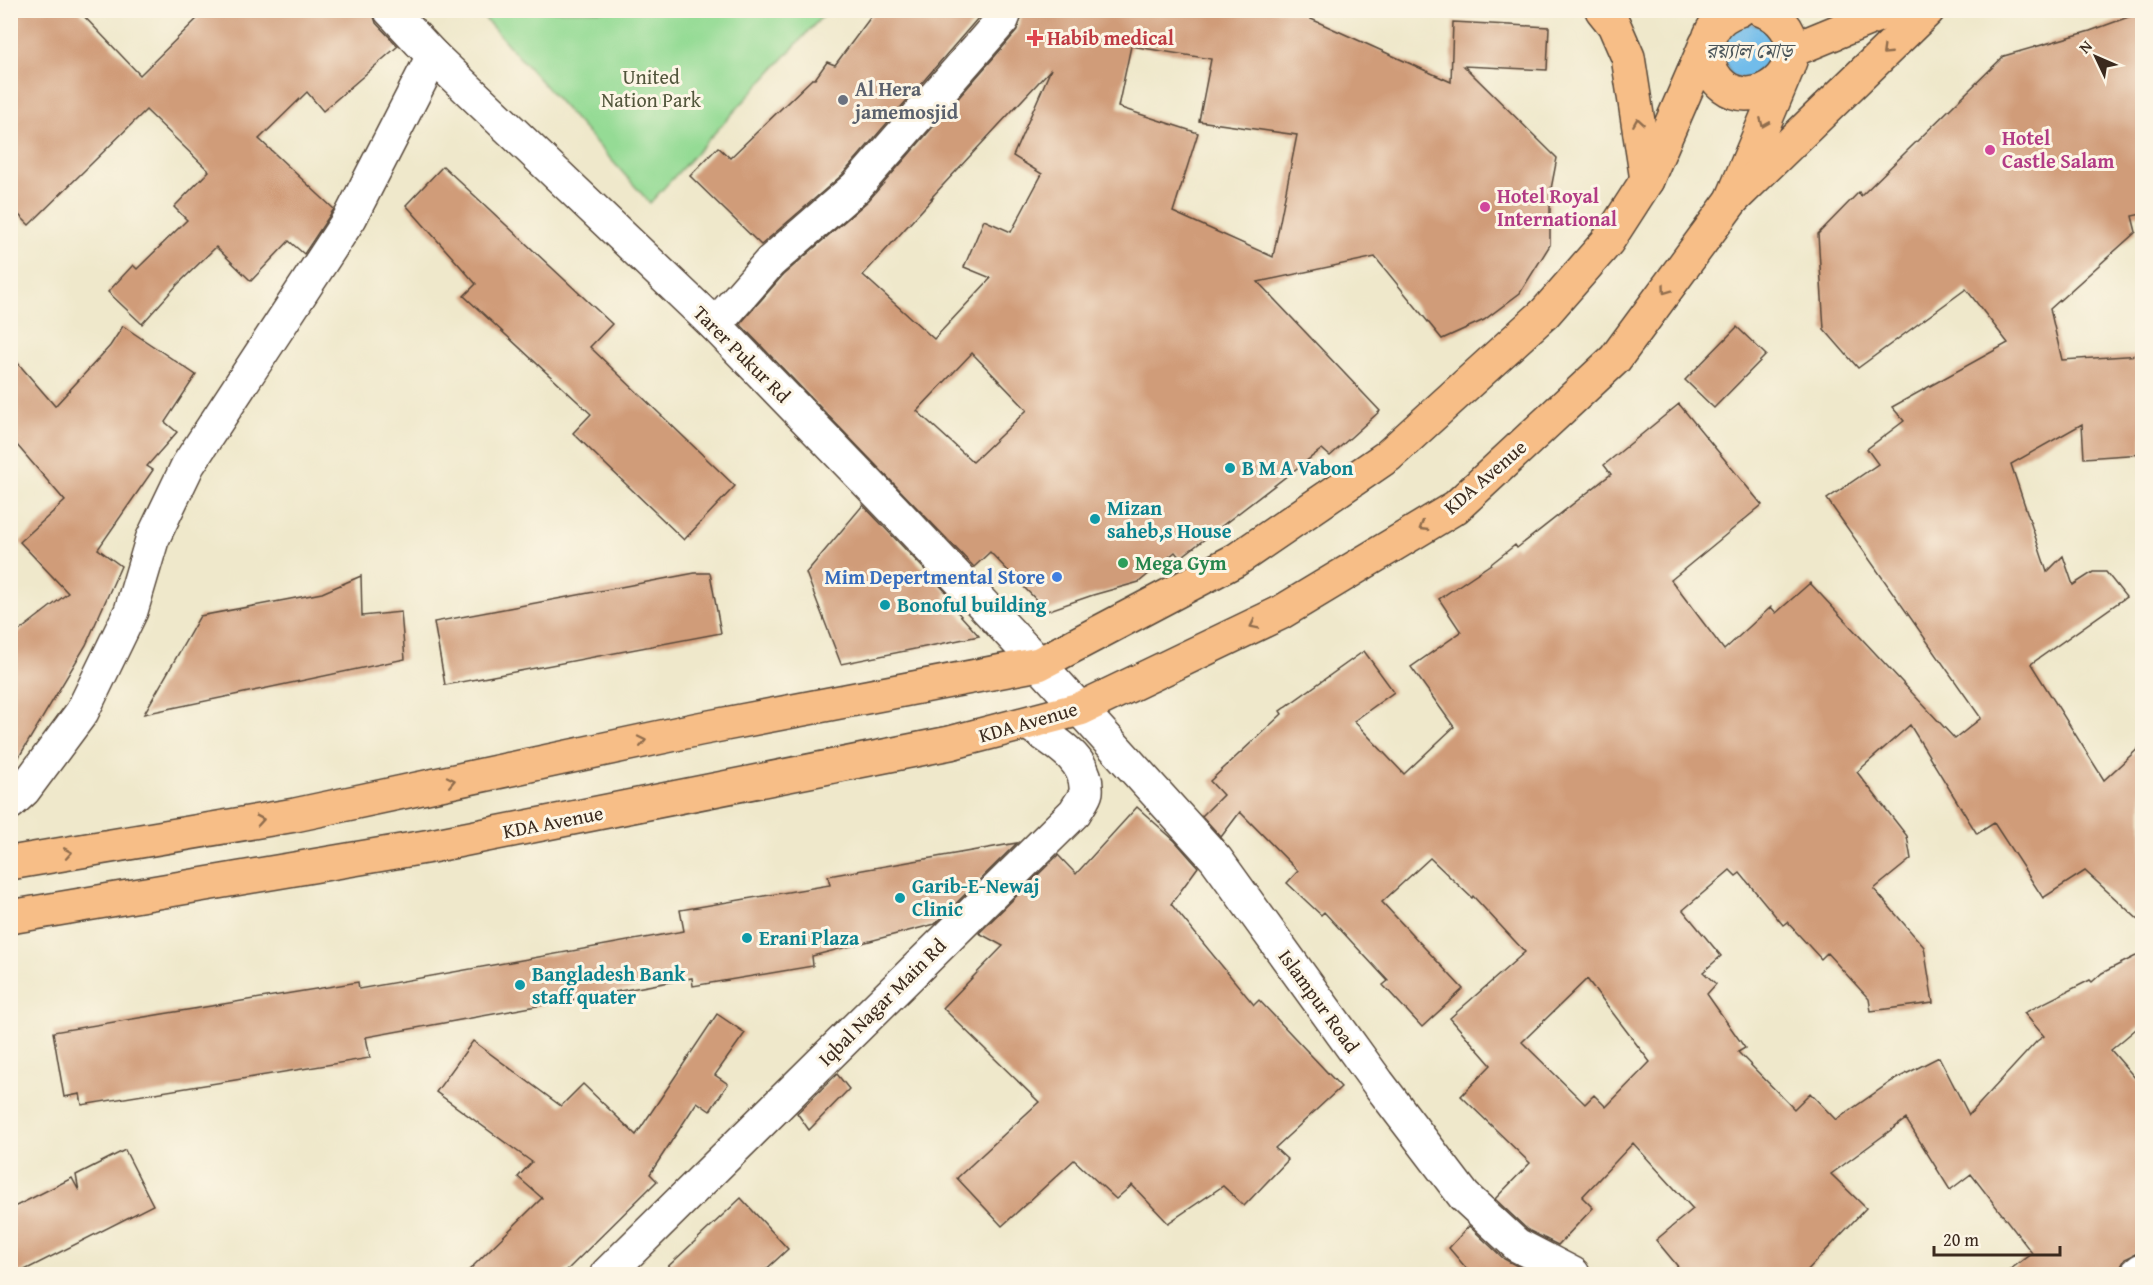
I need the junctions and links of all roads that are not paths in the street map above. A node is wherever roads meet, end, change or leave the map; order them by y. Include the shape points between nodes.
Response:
1 (390, 10) edge
2 (1006, 10) edge
3 (1602, 10) edge
4 (1739, 10) edge
5 (1762, 10) edge
6 (1890, 10) edge
7 (1928, 10) edge
8 (1706, 44) junction
9 (433, 56) junction
10 (1790, 59) junction
11 (1647, 180) junction
12 (1732, 200) junction
13 (715, 325) junction
14 (1039, 664) junction
15 (1080, 709) junction
16 (1029, 724) junction
17 (10, 803) edge
18 (10, 863) edge
19 (10, 917) edge
20 (2142, 1270) edge
21 (607, 1275) edge
22 (1573, 1275) edge
23 (2137, 1275) edge

1 - 9 street, Tarer Pukur Rd
2 - 13 street via 1002,20 855,188 770,262
11 -> 3 main road via 1628,57 1614,25
4 - 8 main road via 1717,24
5 - 10 main road via 1780,19 1790,34
6 - 10 main road
7 -> 12 main road
8 - 10 main road via 1708,64 1718,82 1735,92 1755,93 1773,84
8 - 11 main road
9 - 13 street, Tarer Pukur Rd
9 - 17 street via 350,218 188,465 152,540 131,611 82,712
10 -> 12 main road, KDA Avenue
11 - 14 main road via 1607,242 1545,313 1388,456 1236,560
12 -> 15 main road, KDA Avenue via 1615,359 1456,507 1280,613
13 - 14 street, Tarer Pukur Rd
14 - 15 street, Tarer Pukur Rd
18 -> 14 main road via 295,815 699,729
15 - 16 main road, KDA Avenue
15 - 22 street, Islampur Road via 1216,859 1464,1196 1517,1245
16 - 19 main road, KDA Avenue via 432,846
16 - 21 street, Iqbal Nagar Main Rd via 1067,749 1084,776 1086,793 1075,812
20 - 23 street

